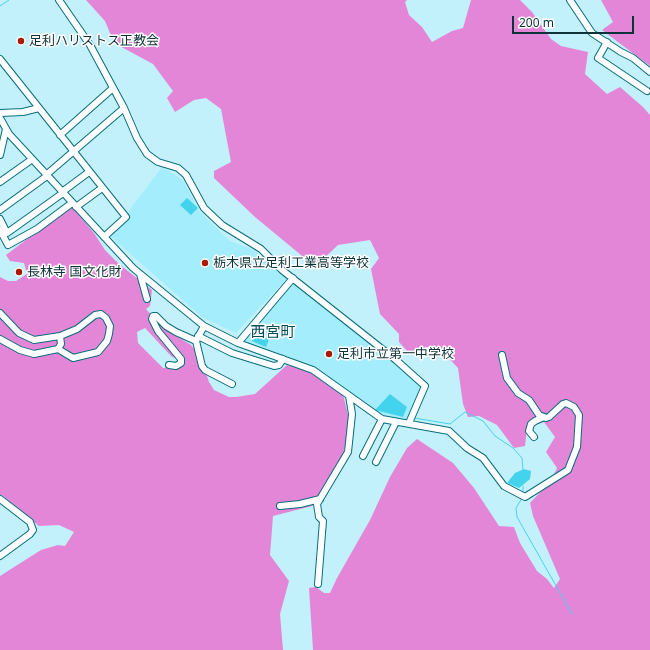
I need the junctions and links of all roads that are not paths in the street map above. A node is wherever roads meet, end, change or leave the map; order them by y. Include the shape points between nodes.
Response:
1 (59, 0) edge
2 (570, 0) edge
3 (607, 42) junction
4 (0, 59) edge
5 (650, 72) edge
6 (113, 88) junction
7 (647, 91) dead end
8 (39, 108) junction
9 (124, 108) junction
10 (0, 113) edge
11 (0, 118) edge
12 (6, 129) junction
13 (60, 135) junction
14 (73, 152) junction
15 (0, 155) edge
16 (31, 160) junction
17 (89, 172) junction
18 (46, 176) junction
19 (0, 182) edge
20 (102, 188) junction
21 (62, 193) junction
22 (74, 205) junction
23 (0, 210) edge
24 (0, 220) edge
25 (0, 230) edge
26 (104, 237) junction
27 (140, 274) junction
28 (293, 278) junction
29 (147, 299) dead end
30 (0, 313) edge
31 (204, 326) junction
32 (60, 336) junction
33 (0, 339) edge
34 (197, 339) junction
35 (238, 343) junction
36 (58, 349) junction
37 (502, 355) dead end
38 (283, 359) junction
39 (169, 365) dead end
40 (232, 384) dead end
41 (349, 396) junction
42 (544, 418) junction
43 (382, 419) junction
44 (396, 422) junction
45 (409, 423) junction
46 (534, 437) dead end
47 (363, 456) dead end
48 (376, 462) dead end
49 (0, 499) edge
50 (320, 499) junction
51 (280, 506) dead end
52 (0, 556) edge
53 (318, 584) dead end

1 - 6 street via 90,45
2 - 3 street via 592,33
3 - 5 street
3 - 7 street via 598,58
4 - 8 street
6 - 9 street
6 - 13 street
8 - 10 street
8 - 13 street
9 - 14 street
9 - 28 street via 147,154 158,162 178,168 186,175 211,216 239,237 261,249
11 - 12 street
12 - 15 street
12 - 16 street
13 - 14 street
14 - 17 street
14 - 18 street
16 - 18 street
16 - 19 street
17 - 20 street
17 - 21 street
18 - 21 street
18 - 23 street
20 - 22 street
20 - 26 street via 126,217
21 - 22 street
21 - 24 street via 7,233
22 - 25 street via 8,245
22 - 26 street
26 - 27 street
27 - 29 street
27 - 31 street
28 - 35 street
28 - 45 street via 425,386
30 - 32 street via 10,325 26,337 42,340
31 - 34 street
31 - 35 street
32 - 36 street via 62,344
32 - 36 street via 77,329 98,314 106,318 110,326 107,341 98,352 73,358
33 - 36 street via 34,354
34 - 38 street via 274,366 279,365
34 - 39 street via 172,330 153,316 158,331 181,359 181,363 176,366
34 - 40 street via 202,366
35 - 38 street
37 - 42 street via 509,381
38 - 41 street via 313,370
41 - 43 street
41 - 50 street via 352,426 348,452
42 - 45 street via 552,415 563,404 574,407 579,415 577,447 566,472 525,497 504,486 483,458 449,431
42 - 46 street via 531,424 529,431
43 - 44 street
43 - 47 street
44 - 45 street
44 - 48 street
49 - 52 street via 30,522 33,530
50 - 51 street
50 - 53 street via 317,512 323,521

